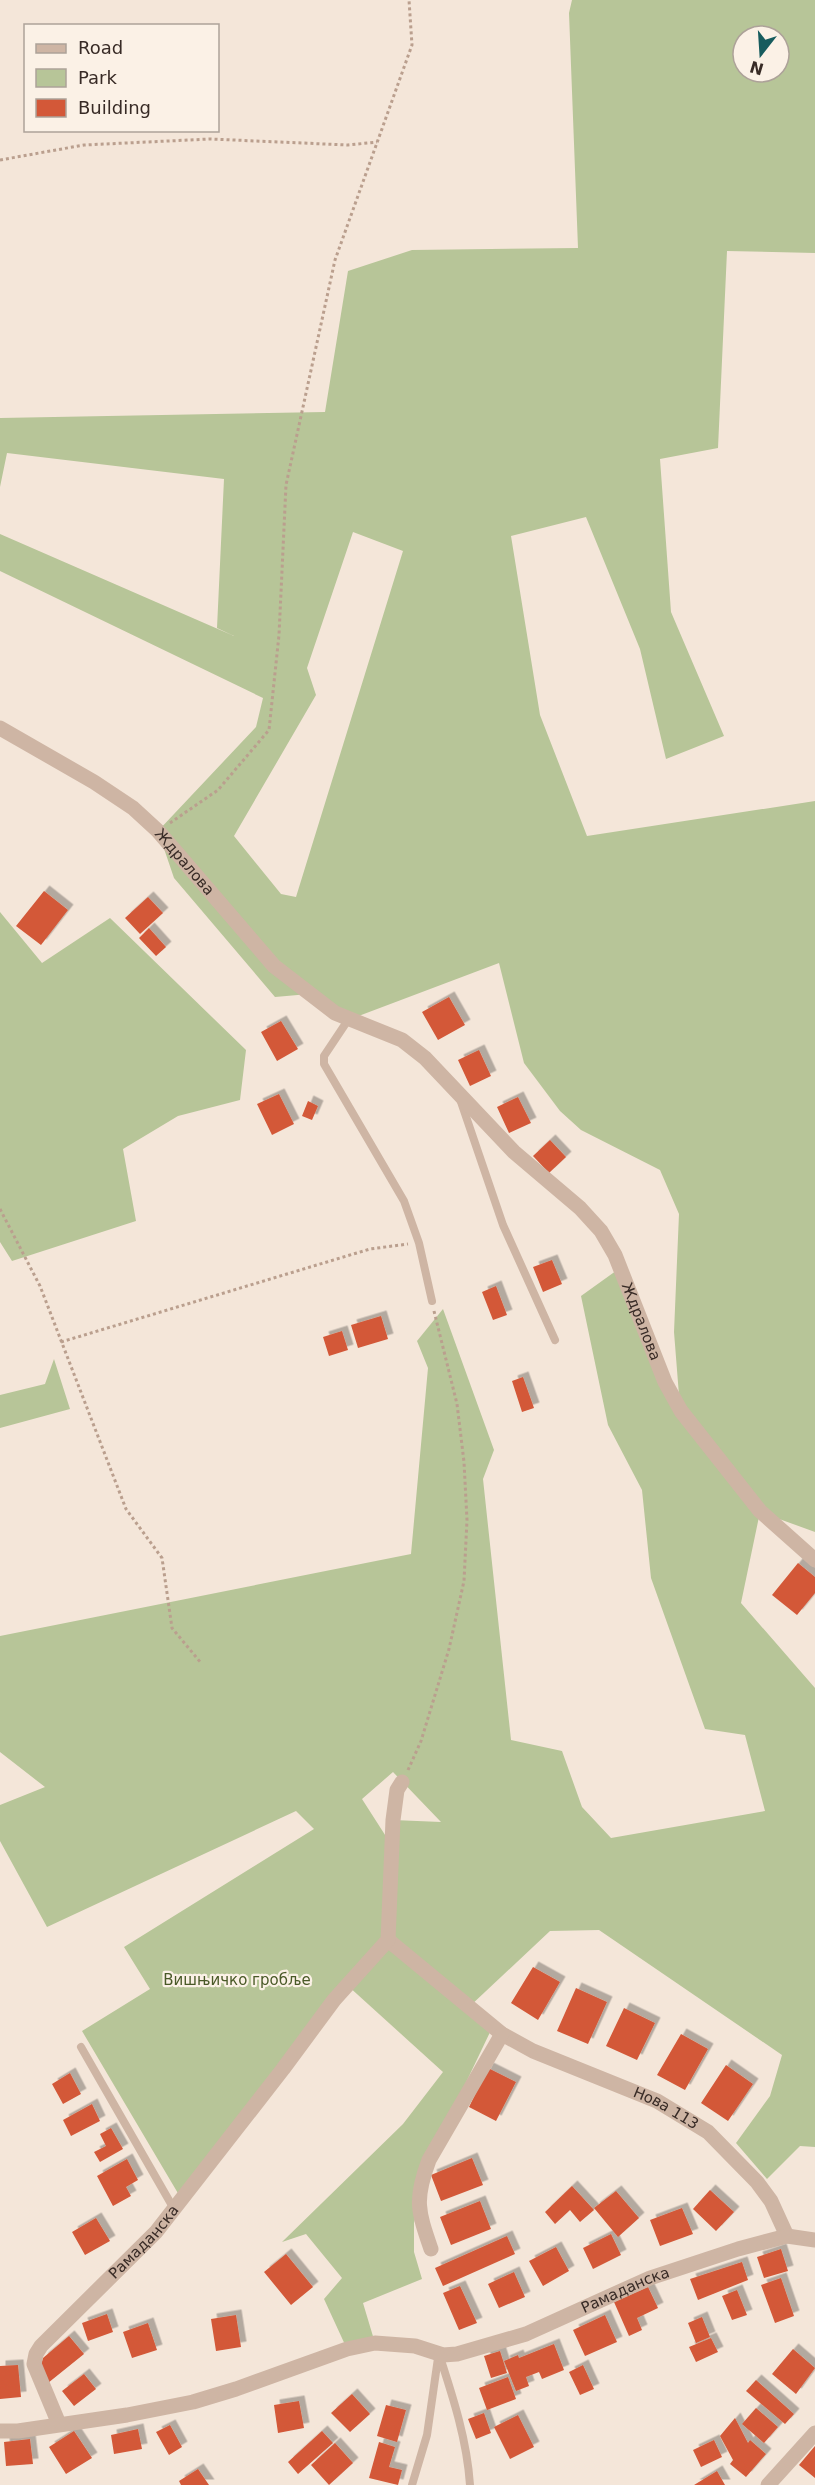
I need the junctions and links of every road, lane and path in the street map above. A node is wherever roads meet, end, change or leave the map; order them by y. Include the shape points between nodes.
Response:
1 (409, 0) edge
2 (378, 142) junction
3 (0, 160) edge
4 (0, 728) edge
5 (158, 831) junction
6 (348, 1020) junction
7 (458, 1093) junction
8 (0, 1209) edge
9 (419, 1243) junction
10 (432, 1301) joint
11 (555, 1340) dead end
12 (61, 1342) junction
13 (815, 1560) edge
14 (201, 1663) dead end
15 (402, 1782) joint
16 (388, 1940) junction
17 (502, 2034) junction
18 (81, 2047) dead end
19 (174, 2209) junction
20 (787, 2236) junction
21 (815, 2240) edge
22 (431, 2249) dead end
23 (439, 2354) junction
24 (59, 2424) junction
25 (0, 2431) edge
26 (815, 2433) edge
27 (412, 2485) edge
28 (470, 2485) edge
29 (768, 2485) edge

1 - 2 path via 412,45
2 - 3 path via 348,145 210,139 84,145
2 - 5 path via 335,260 286,485 279,635 269,730 218,790
4 - 5 street, Ждралова via 94,782 133,808
5 - 6 street, Ждралова via 274,966
6 - 7 street, Ждралова via 402,1040
6 - 9 lane via 324,1056 324,1064 404,1201
7 - 11 lane, Ждралова via 503,1225
7 - 13 street, Ждралова via 514,1152 601,1231 615,1255 665,1382 681,1411 760,1512
8 - 12 path via 40,1286
9 - 10 lane
9 - 12 path via 370,1249
10 - 15 path via 457,1404 464,1462 464,1581 449,1649 421,1742
12 - 14 path via 126,1509 162,1558 172,1628
15 - 16 street via 397,1790 393,1820
16 - 17 street, Нова 113
16 - 19 street via 334,2000
17 - 20 street, Нова 113 via 533,2051 657,2101 708,2132 757,2182 771,2201
17 - 22 street via 429,2160 421,2182 419,2214
18 - 19 lane, Рамаданска
19 - 24 street, Рамаданска via 36,2354 34,2364
20 - 21 street, Рамаданска
20 - 23 street, Рамаданска via 650,2278 526,2334 457,2354
23 - 24 street, Рамаданска via 415,2346 375,2343 193,2402
23 - 27 lane via 427,2435
23 - 28 lane via 465,2443
24 - 25 street, Рамаданска
26 - 29 street

